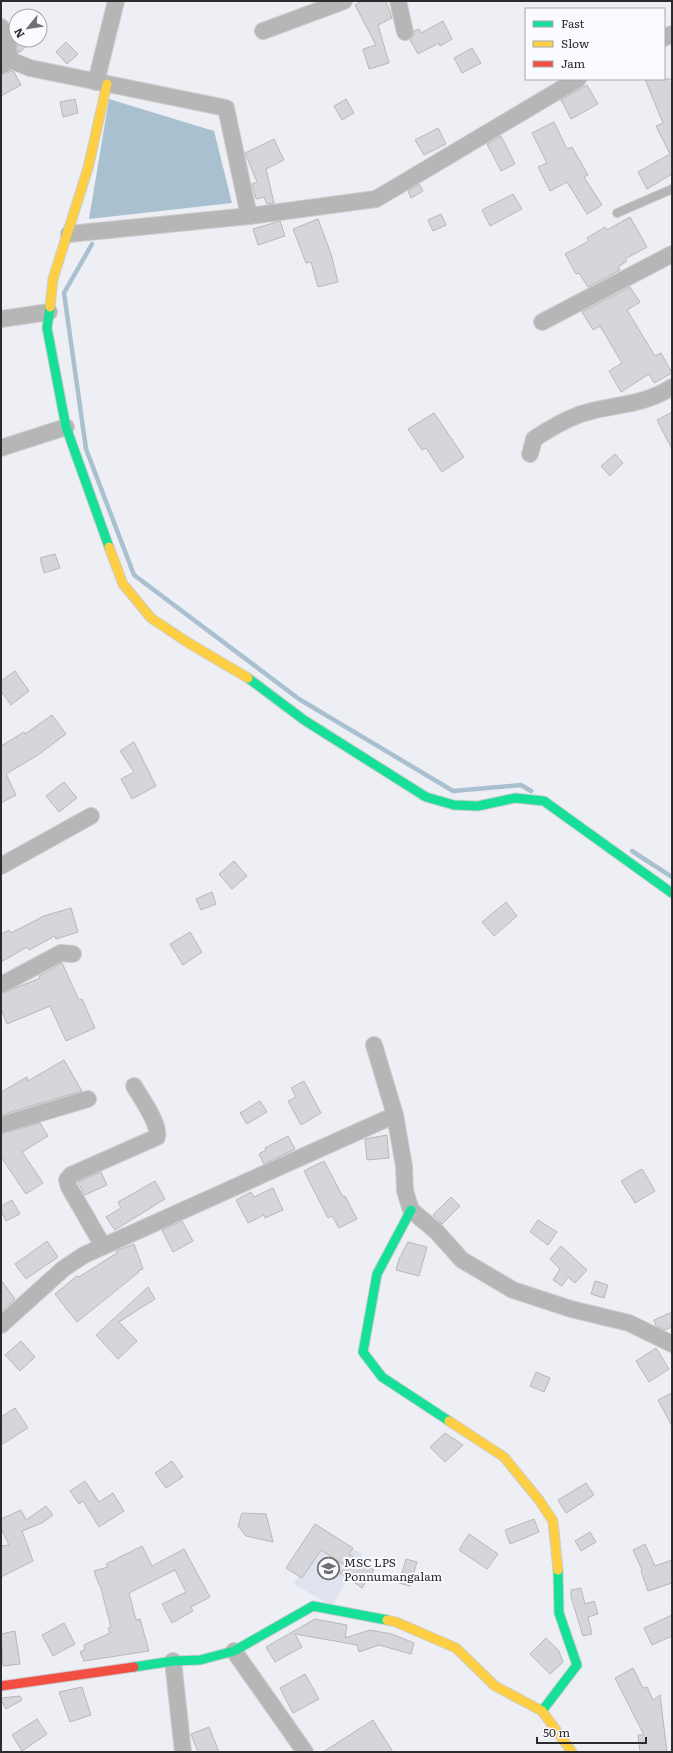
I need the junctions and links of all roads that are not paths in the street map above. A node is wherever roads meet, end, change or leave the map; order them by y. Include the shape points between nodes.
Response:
1 (116, 1) edge
2 (344, 1) edge
3 (398, 1) edge
4 (1, 27) edge
5 (263, 31) dead end
6 (404, 32) dead end
7 (6, 63) edge
8 (576, 80) edge
9 (101, 83) junction
10 (672, 189) edge
11 (617, 213) dead end
12 (249, 216) junction
13 (69, 234) junction
14 (672, 254) edge
15 (49, 312) junction
16 (1, 319) edge
17 (542, 322) dead end
18 (672, 387) edge
19 (66, 427) junction
20 (1, 448) edge
21 (530, 454) dead end
22 (91, 816) dead end
23 (1, 866) edge
24 (672, 893) edge
25 (73, 954) dead end
26 (1, 985) edge
27 (374, 1045) dead end
28 (134, 1086) dead end
29 (88, 1099) dead end
30 (395, 1115) junction
31 (1, 1124) edge
32 (411, 1210) junction
33 (103, 1246) junction
34 (1, 1326) edge
35 (672, 1344) edge
36 (234, 1651) junction
37 (173, 1661) junction
38 (1, 1686) edge
39 (542, 1711) junction
40 (183, 1752) edge
41 (306, 1752) edge
42 (572, 1752) edge

1 - 9 street
2 - 5 street
3 - 6 street
4 - 7 street via 8,46
7 - 9 street
8 - 12 street via 376,199
9 - 12 street via 226,108
9 - 13 street via 88,168
10 - 11 lane
12 - 13 street
13 - 15 street via 53,280
14 - 17 street
15 - 16 street
15 - 19 street via 47,328
18 - 21 street via 660,396 581,414 553,427 534,439
19 - 20 street
19 - 24 street via 123,584 151,618 246,676 304,720 426,798 454,806 478,806 515,798 544,801
22 - 23 street
25 - 26 street via 61,953
27 - 30 street
28 - 33 street via 154,1120 157,1137 71,1175 68,1180 69,1187
29 - 31 street
30 - 32 street via 404,1166 405,1191
30 - 33 street
32 - 35 street via 436,1231 462,1260 513,1290 630,1323
32 - 39 street via 377,1274 363,1352 382,1377 504,1457 553,1521 559,1613 577,1665
33 - 34 street via 62,1269
36 - 37 street via 200,1660
36 - 39 street via 313,1606 341,1611 396,1622 456,1648 495,1686
36 - 41 street
37 - 38 street
37 - 40 street
39 - 42 street

